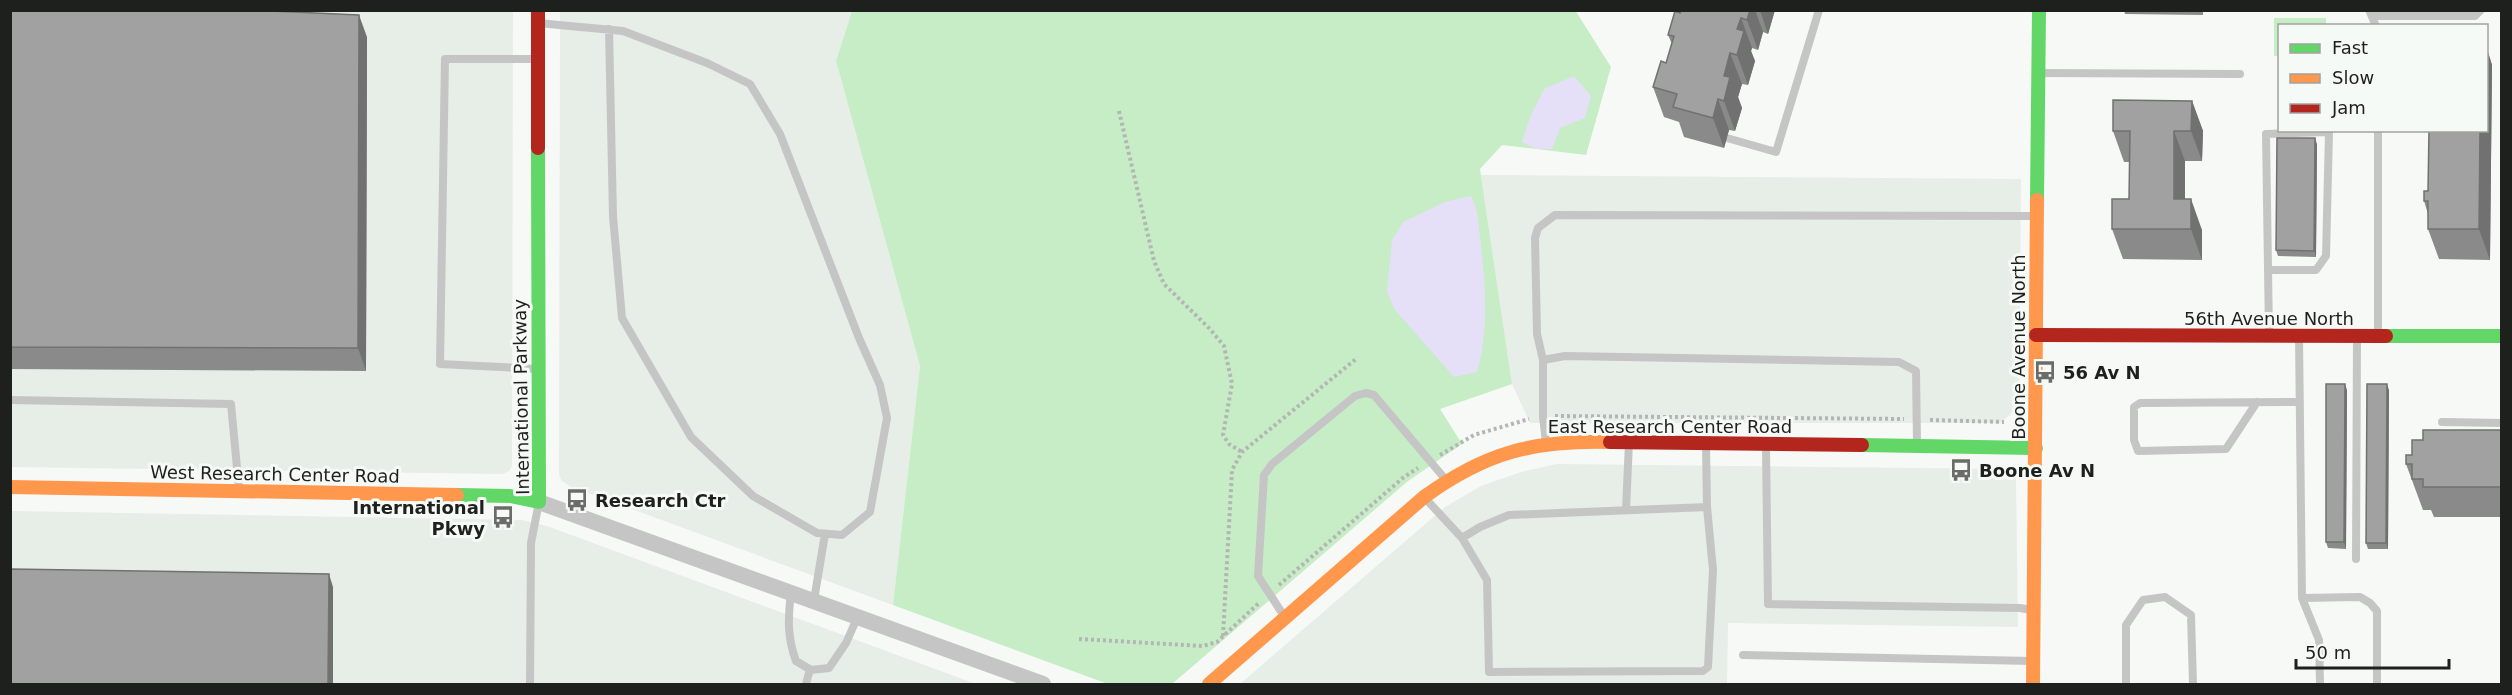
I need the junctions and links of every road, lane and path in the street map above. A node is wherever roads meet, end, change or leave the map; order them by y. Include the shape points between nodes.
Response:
1 (1819, 10) edge
2 (2039, 10) edge
3 (2481, 10) edge
4 (2371, 13) edge
5 (538, 17) edge
6 (609, 29) junction
7 (538, 59) junction
8 (2038, 73) junction
9 (2240, 74) dead end
10 (1119, 111) dead end
11 (2378, 132) edge
12 (1727, 138) dead end
13 (2038, 216) junction
14 (2268, 270) junction
15 (2036, 335) junction
16 (2268, 336) junction
17 (2299, 336) junction
18 (2357, 336) junction
19 (2378, 336) junction
20 (2502, 336) edge
21 (1543, 360) junction
22 (538, 369) junction
23 (10, 400) edge
24 (2256, 402) junction
25 (2300, 402) junction
26 (1542, 417) junction
27 (1916, 420) junction
28 (2004, 422) dead end
29 (2442, 422) dead end
30 (2502, 423) edge
31 (1629, 441) junction
32 (1546, 443) junction
33 (1706, 443) junction
34 (1766, 444) junction
35 (1917, 446) junction
36 (2036, 448) junction
37 (1242, 452) dead end
38 (1430, 460) junction
39 (1446, 480) junction
40 (10, 487) edge
41 (239, 492) junction
42 (1424, 497) junction
43 (539, 502) junction
44 (1707, 507) junction
45 (1626, 510) junction
46 (825, 534) junction
47 (1462, 538) junction
48 (2356, 559) dead end
49 (791, 592) junction
50 (1269, 593) junction
51 (2302, 598) junction
52 (814, 600) junction
53 (2035, 611) junction
54 (858, 616) junction
55 (1285, 616) junction
56 (1079, 639) dead end
57 (1743, 655) dead end
58 (2033, 661) junction
59 (810, 669) junction
60 (530, 684) edge
61 (806, 684) edge
62 (1043, 684) edge
63 (1209, 684) edge
64 (2033, 684) edge
65 (2126, 684) edge
66 (2193, 684) edge
67 (2320, 684) edge
68 (2377, 684) edge

1 - 12 lane via 1776,152
2 - 8 street, Boone Avenue North
3 - 4 lane via 2475,16
5 - 6 lane
5 - 7 street, International Parkway
6 - 46 lane via 613,216 622,318 691,437 753,496
6 - 46 lane via 707,63 750,84 780,134 880,385 887,418 870,512 842,536
7 - 22 street, International Parkway
7 - 22 lane via 445,59 440,364
8 - 9 lane
8 - 13 street, Boone Avenue North
10 - 37 path via 1154,261 1164,284 1224,346 1232,384 1223,435
11 - 19 lane
13 - 15 street, Boone Avenue North
13 - 21 lane via 1555,215 1538,228 1535,238 1536,334
14 - 14 lane via 2266,134 2330,132 2326,256 2316,270
14 - 16 lane
15 - 16 street, 56th Avenue North
15 - 36 street, Boone Avenue North
16 - 17 street, 56th Avenue North
17 - 18 street, 56th Avenue North
17 - 25 lane
18 - 19 street, 56th Avenue North
18 - 48 lane
19 - 20 street, 56th Avenue North
21 - 26 lane
21 - 27 lane via 1565,356 1899,362 1916,371
22 - 43 street, International Parkway
23 - 41 lane via 231,404
24 - 24 lane via 2140,403 2134,407 2134,440 2138,451 2226,449
24 - 25 lane
25 - 51 lane
26 - 27 path
26 - 32 lane
26 - 38 path via 1474,435
27 - 28 path
27 - 35 lane
29 - 30 lane
31 - 32 street, East Research Center Road
31 - 33 street, East Research Center Road
31 - 45 lane
32 - 39 street, East Research Center Road via 1482,460
33 - 34 street, East Research Center Road
33 - 44 lane
34 - 35 street, East Research Center Road
34 - 53 lane via 1768,604
35 - 36 street, East Research Center Road
36 - 53 street, Boone Avenue North
38 - 39 lane
38 - 50 path via 1404,477
38 - 50 lane via 1374,395 1366,393 1355,396 1272,464 1264,475 1257,565 1258,576
39 - 42 street, East Research Center Road
40 - 41 street, West Research Center Road
41 - 43 street, West Research Center Road via 510,496
42 - 47 lane
42 - 55 street, East Research Center Road
43 - 49 street, International Parkway
43 - 60 lane via 531,543
44 - 45 lane
44 - 47 lane via 1713,570 1708,666 1703,671 1490,672 1487,580
45 - 47 lane via 1509,515
46 - 52 lane
49 - 52 street, International Parkway
49 - 59 lane via 789,644 796,662
50 - 55 lane
50 - 56 path via 1217,642 1203,645
51 - 67 lane via 2319,640
51 - 68 lane via 2360,597 2377,611
52 - 54 street, International Parkway
53 - 58 street, Boone Avenue North
54 - 59 lane via 830,668
54 - 62 street, International Parkway
55 - 63 street, East Research Center Road
57 - 58 lane
58 - 64 street, Boone Avenue North
59 - 61 lane
65 - 66 lane via 2126,624 2143,600 2165,597 2191,615

